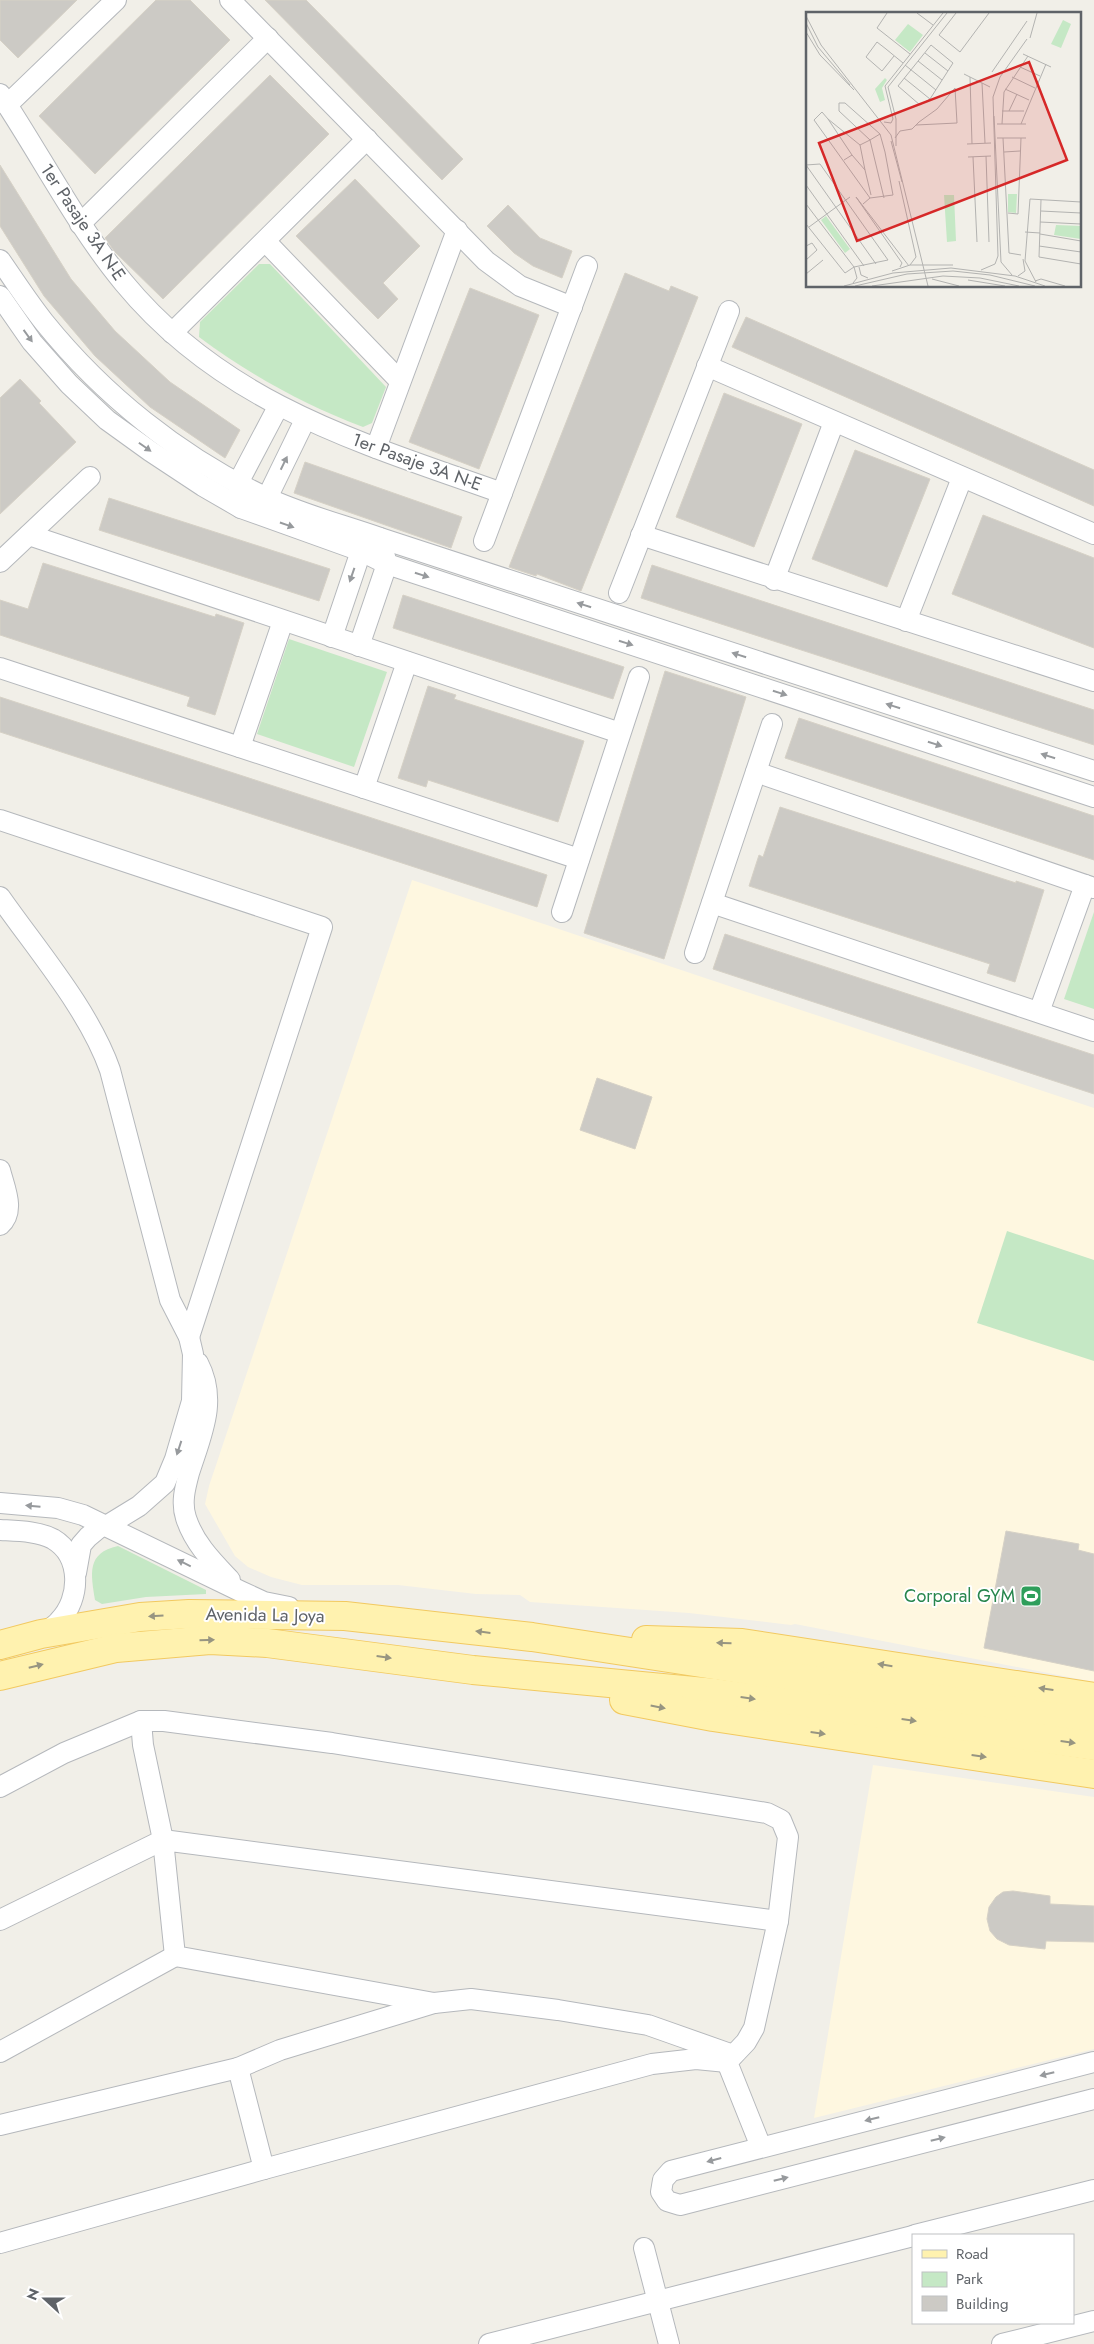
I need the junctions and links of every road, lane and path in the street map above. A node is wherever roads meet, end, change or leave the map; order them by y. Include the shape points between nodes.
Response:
1 (116, 0) edge
2 (230, 0) edge
3 (268, 38) junction
4 (4, 99) edge
5 (367, 139) junction
6 (80, 224) junction
7 (457, 230) junction
8 (266, 242) junction
9 (0, 260) edge
10 (587, 266) dead end
11 (0, 296) edge
12 (572, 307) junction
13 (728, 311) dead end
14 (172, 332) junction
15 (707, 366) junction
16 (399, 380) junction
17 (278, 406) junction
18 (306, 420) junction
19 (834, 422) junction
20 (376, 448) junction
21 (90, 478) dead end
22 (962, 478) junction
23 (238, 483) junction
24 (502, 493) junction
25 (267, 498) junction
26 (242, 508) junction
27 (1094, 534) edge
28 (29, 535) junction
29 (642, 535) junction
30 (380, 538) junction
31 (484, 541) dead end
32 (361, 551) junction
33 (0, 562) edge
34 (387, 564) junction
35 (774, 580) junction
36 (619, 592) dead end
37 (283, 621) junction
38 (906, 621) junction
39 (332, 637) junction
40 (359, 646) junction
41 (407, 662) junction
42 (0, 668) edge
43 (639, 677) dead end
44 (1094, 681) edge
45 (772, 724) dead end
46 (620, 733) junction
47 (240, 747) junction
48 (756, 772) junction
49 (1094, 772) edge
50 (364, 788) junction
51 (1094, 797) edge
52 (0, 820) edge
53 (579, 859) junction
54 (1089, 887) edge
55 (0, 897) edge
56 (712, 903) junction
57 (562, 912) dead end
58 (695, 953) dead end
59 (1039, 1012) junction
60 (1094, 1031) edge
61 (0, 1170) edge
62 (0, 1225) edge
63 (191, 1346) junction
64 (0, 1503) edge
65 (108, 1525) junction
66 (0, 1530) edge
67 (76, 1573) junction
68 (240, 1591) junction
69 (345, 1616) junction
70 (41, 1634) junction
71 (532, 1637) junction
72 (0, 1646) edge
73 (473, 1670) junction
74 (0, 1676) edge
75 (1094, 1697) edge
76 (949, 1714) junction
77 (141, 1722) junction
78 (1094, 1723) edge
79 (1094, 1746) edge
80 (1094, 1774) edge
81 (0, 1788) edge
82 (162, 1840) junction
83 (0, 1920) edge
84 (778, 1922) junction
85 (175, 1956) junction
86 (434, 2003) junction
87 (0, 2052) edge
88 (730, 2058) junction
89 (1094, 2062) edge
90 (238, 2068) junction
91 (1094, 2098) edge
92 (0, 2125) edge
93 (761, 2148) junction
94 (264, 2169) junction
95 (1094, 2190) edge
96 (922, 2234) edge
97 (912, 2237) edge
98 (0, 2243) edge
99 (644, 2248) dead end
100 (658, 2301) junction
101 (1094, 2321) edge
102 (490, 2344) edge
103 (669, 2344) edge
104 (1002, 2344) edge

1 - 4 street
2 - 3 street
3 - 5 street
3 - 6 street
4 - 6 street, 1er Pasaje 3A N-E
5 - 7 street
5 - 8 street
6 - 14 street, 1er Pasaje 3A N-E via 124,284
7 - 12 street via 486,261 520,286
7 - 16 street
8 - 14 street
8 - 16 street
9 - 23 street via 43,321 118,401 161,434
10 - 12 street
11 -> 26 street via 32,342 107,420 203,486
12 - 24 street
13 - 15 street
14 - 17 street, 1er Pasaje 3A N-E via 195,353
15 - 19 street
15 - 29 street
16 - 20 street
17 - 18 street, 1er Pasaje 3A N-E
17 - 23 street
18 - 20 street, 1er Pasaje 3A N-E
25 -> 18 street
19 - 22 street
19 - 35 street
20 - 24 street, 1er Pasaje 3A N-E
21 - 28 street
22 - 27 street
22 - 38 street
23 - 25 street
23 - 26 street
24 - 31 street
25 - 26 street
25 - 30 street
26 -> 32 street
28 - 33 street
28 - 37 street
29 - 35 street
29 - 36 street
30 - 32 street
30 - 34 street
49 -> 30 street
32 - 34 street
32 -> 39 street
34 - 40 street
34 -> 51 street
35 - 38 street
37 - 39 street
37 - 47 street
38 - 44 street
39 - 40 street
40 - 41 street
41 - 46 street
41 - 50 street
42 - 47 street
43 - 46 street
45 - 48 street
46 - 53 street
47 - 50 street
48 - 54 street
48 - 56 street
50 - 53 street
52 - 63 street via 322,927
53 - 57 street
54 - 59 street
55 - 63 street via 101,1044 170,1300
56 - 58 street
56 - 59 street
59 - 60 street
61 - 62 street via 9,1204 8,1213
63 -> 65 street via 189,1416 169,1474 156,1493
63 - 68 street via 203,1373 209,1402 183,1498 185,1516 206,1556
65 -> 64 street via 58,1508
65 - 67 street via 93,1532 82,1545
68 -> 65 street
66 - 67 street via 41,1534 54,1540 70,1554
67 - 70 street via 72,1600 66,1612 59,1622
68 - 69 street via 264,1602
69 -> 70 main road, Avenida La Joya via 189,1614 140,1617
71 -> 69 main road, Avenida La Joya
70 - 72 main road, Avenida La Joya
75 -> 71 main road via 742,1643
71 - 76 main road
74 -> 73 main road, Avenida La Joya via 116,1648 210,1640 267,1642
73 -> 76 main road
73 -> 80 main road via 713,1718
76 - 78 main road
76 -> 79 main road
77 - 81 street via 64,1753
77 - 82 street
77 - 84 street via 164,1721 332,1743 767,1813 781,1820 788,1837
82 - 83 street
82 - 84 street
82 - 85 street
84 - 88 street via 754,2028
85 - 86 street
85 - 87 street
86 - 88 street via 471,1999 648,2025
86 - 90 street via 280,2050
88 - 93 street
88 - 94 street via 696,2058 652,2064
89 -> 93 street
90 - 92 street
90 - 94 street
93 -> 91 street via 671,2171 661,2185 664,2197 680,2205
94 - 98 street
95 - 96 street
97 - 100 street
99 - 100 street
100 - 102 street
100 - 103 street
101 - 104 street

